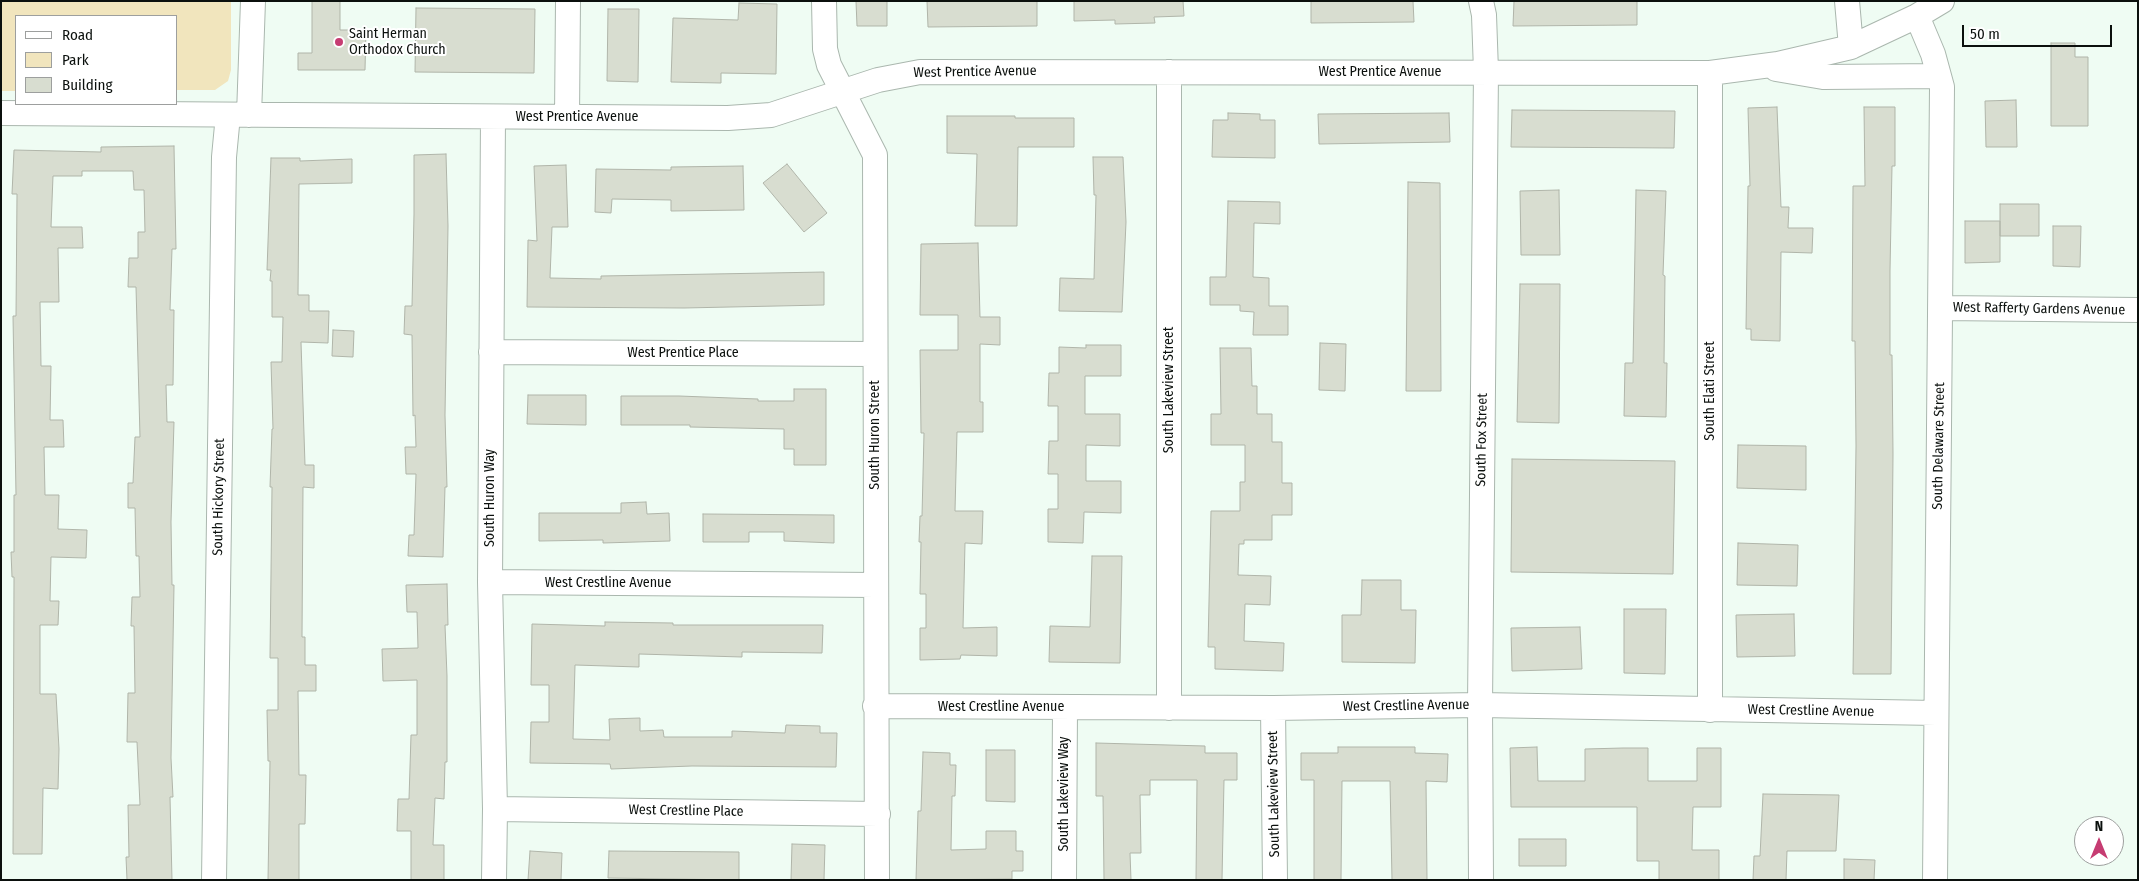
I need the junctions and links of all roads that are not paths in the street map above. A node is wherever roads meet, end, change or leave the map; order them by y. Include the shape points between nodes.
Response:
1 (253, 1) edge
2 (568, 1) edge
3 (824, 1) edge
4 (1481, 1) edge
5 (1846, 1) edge
6 (1942, 1) edge
7 (1917, 16) junction
8 (1851, 47) junction
9 (1759, 67) junction
10 (1486, 71) junction
11 (1169, 72) junction
12 (1710, 73) junction
13 (1939, 76) junction
14 (843, 91) junction
15 (1, 114) edge
16 (239, 115) junction
17 (493, 116) junction
18 (567, 116) junction
19 (1941, 308) junction
20 (2138, 310) edge
21 (491, 352) junction
22 (874, 354) junction
23 (490, 582) junction
24 (876, 585) junction
25 (1480, 705) junction
26 (875, 706) junction
27 (1065, 708) junction
28 (1169, 708) junction
29 (1273, 708) junction
30 (1710, 710) junction
31 (1936, 713) junction
32 (495, 809) junction
33 (878, 814) junction
34 (214, 880) edge
35 (494, 880) edge
36 (877, 880) edge
37 (1064, 880) edge
38 (1276, 880) edge
39 (1481, 880) edge
40 (1935, 880) edge

1 - 16 street, South Hickory Street
2 - 18 street
3 - 14 street, South Huron Street via 825,49
4 - 10 street, South Fox Street
5 - 8 street
6 - 7 street, West Prentice Avenue
7 - 8 street, West Prentice Avenue
7 - 13 street, South Delaware Street
8 - 9 street, West Prentice Avenue
9 - 12 street, West Prentice Avenue
9 - 13 street via 1823,77
10 - 11 street, West Prentice Avenue
10 - 12 street, West Prentice Avenue
10 - 25 street, South Fox Street
11 - 14 street, West Prentice Avenue via 920,72 888,77
11 - 28 street, South Lakeview Street
12 - 30 street, South Elati Street
13 - 19 street, South Delaware Street via 1942,87
14 - 18 street, West Prentice Avenue via 757,117
14 - 22 street, South Huron Street via 875,155
15 - 16 street, West Prentice Avenue
16 - 17 street, West Prentice Avenue
16 - 34 street, South Hickory Street via 224,157
17 - 18 street, West Prentice Avenue
17 - 21 street, South Huron Way
19 - 20 street, West Rafferty Gardens Avenue
19 - 31 street, South Delaware Street
21 - 22 street, West Prentice Place
21 - 23 street, South Huron Way
22 - 24 street, South Huron Street
23 - 24 street, West Crestline Avenue
23 - 32 street, South Huron Way
24 - 26 street, South Huron Street
25 - 29 street, West Crestline Avenue
25 - 30 street, West Crestline Avenue
25 - 39 street, South Fox Street
26 - 27 street, West Crestline Avenue
26 - 33 street, South Huron Street
27 - 28 street, West Crestline Avenue
27 - 37 street, South Lakeview Way
28 - 29 street, West Crestline Avenue
29 - 38 street, South Lakeview Street
30 - 31 street, West Crestline Avenue
31 - 40 street, South Delaware Street
32 - 33 street, West Crestline Place
32 - 35 street, South Huron Way
33 - 36 street, South Huron Street

